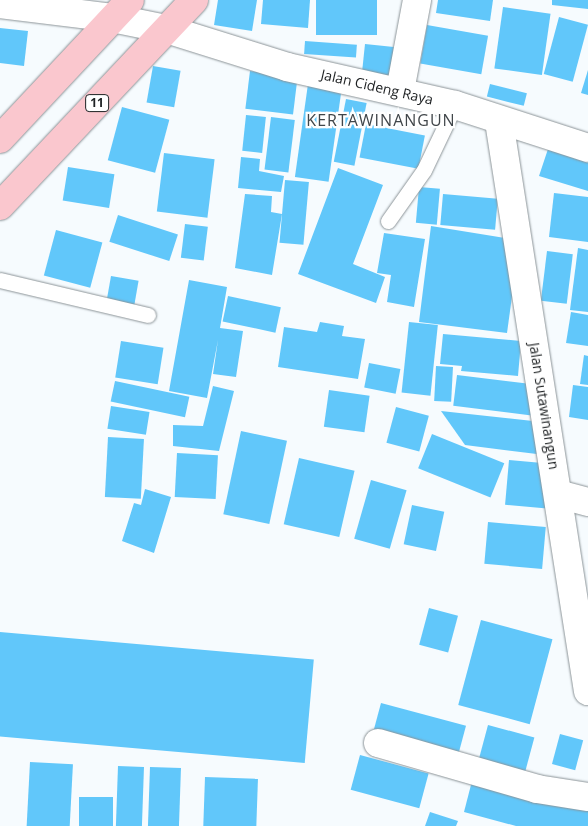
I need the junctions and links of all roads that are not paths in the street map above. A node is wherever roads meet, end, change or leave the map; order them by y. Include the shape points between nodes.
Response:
1 (194, 0) edge
2 (417, 0) edge
3 (0, 4) edge
4 (121, 9) edge
5 (166, 29) junction
6 (400, 91) junction
7 (455, 105) junction
8 (499, 121) junction
9 (0, 138) edge
10 (588, 148) edge
11 (0, 206) edge
12 (388, 221) dead end
13 (0, 280) edge
14 (148, 315) dead end
15 (558, 494) junction
16 (588, 502) edge
17 (585, 655) edge
18 (588, 691) edge
19 (378, 743) dead end
20 (588, 797) edge

1 - 5 highway, 11
2 - 6 street
3 - 4 street, Jalan Cideng Raya
4 - 5 street, Jalan Cideng Raya
4 - 9 highway
5 - 6 street, Jalan Cideng Raya via 287,68
5 - 11 highway, 11
6 - 7 street, Jalan Cideng Raya
7 - 8 street, Jalan Cideng Raya
7 - 12 lane via 424,170
8 - 10 street, Jalan Cideng Raya
8 - 15 street, Jalan Sutawinangun
13 - 14 lane
15 - 16 street
15 - 17 street, Jalan Sutawinangun
17 - 18 street, Jalan Sutawinangun
19 - 20 street via 537,789

